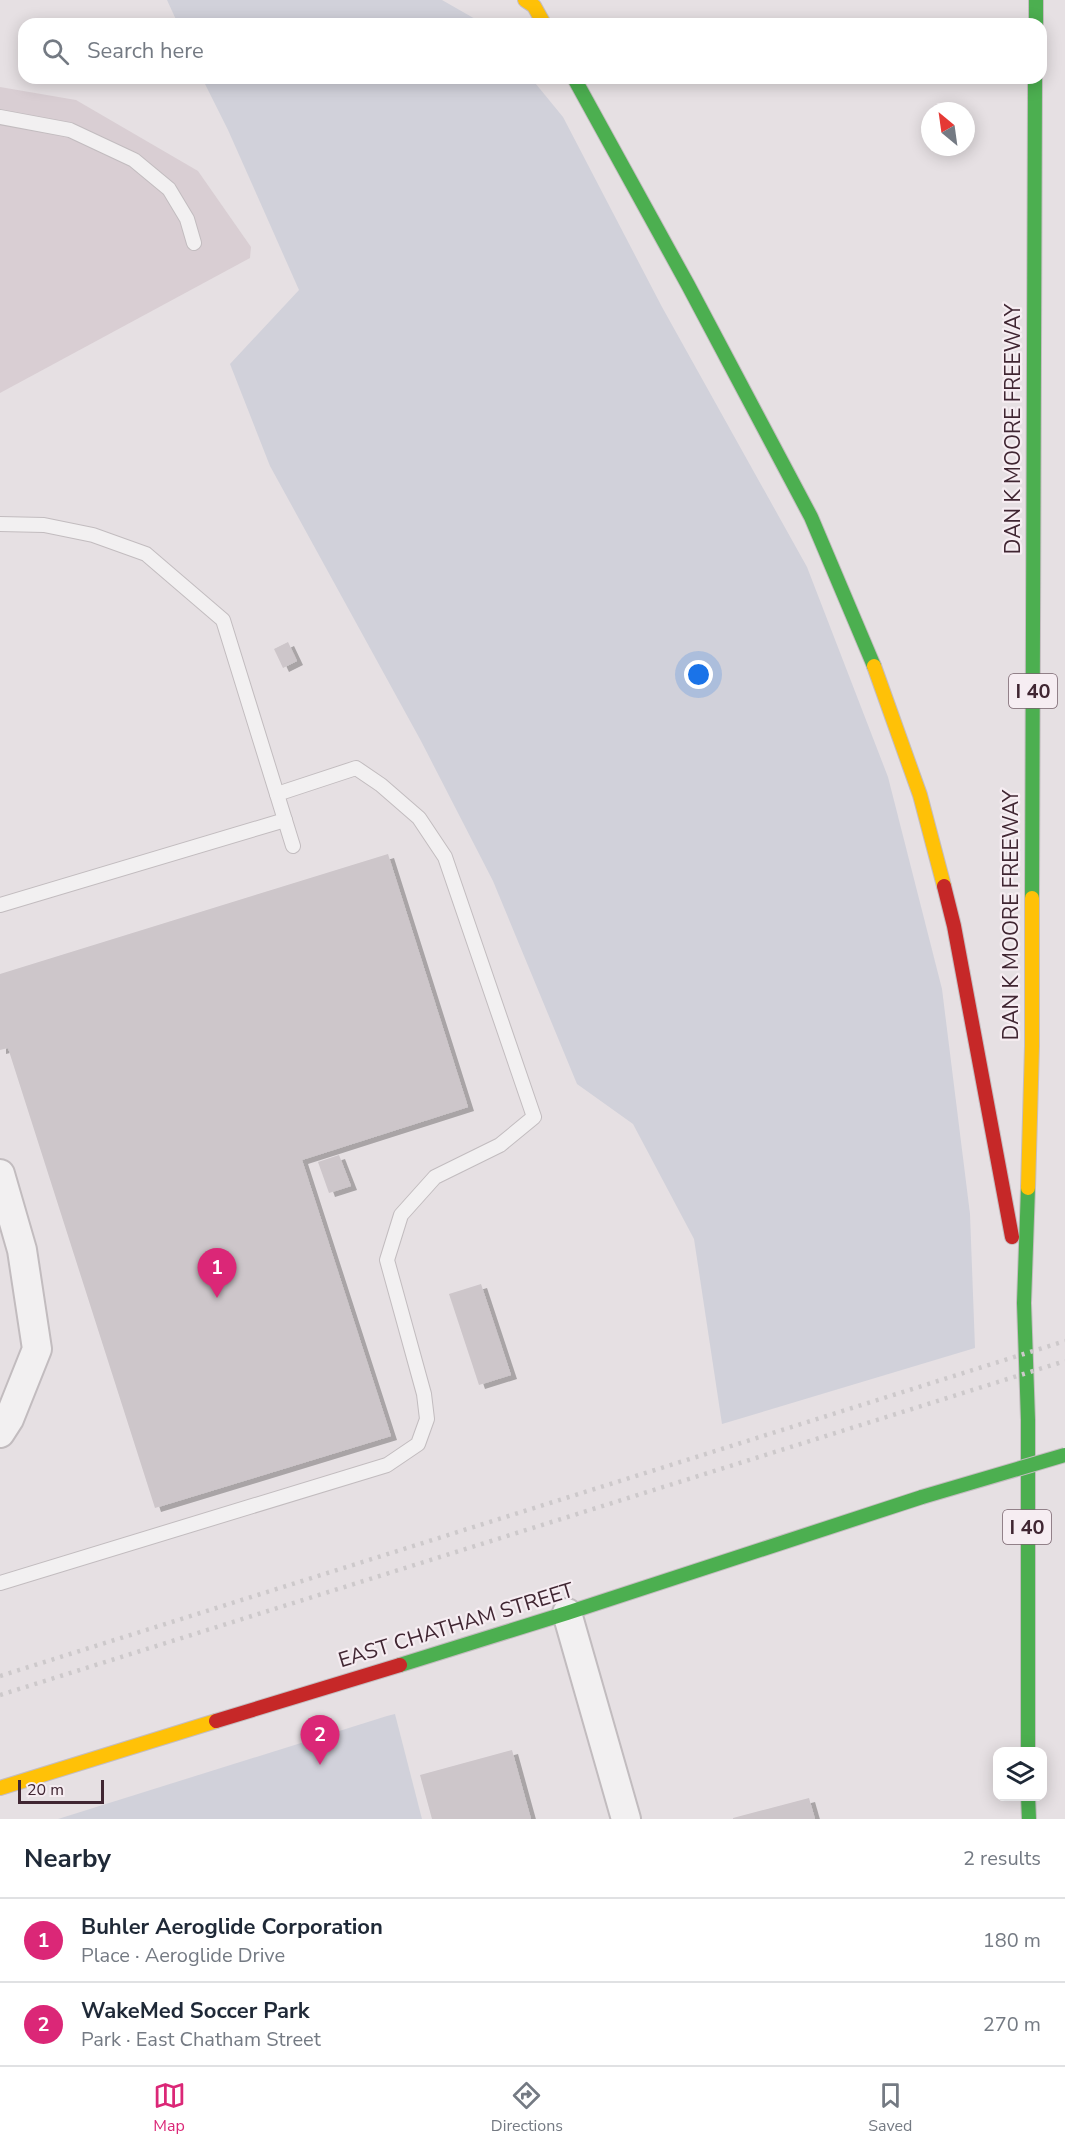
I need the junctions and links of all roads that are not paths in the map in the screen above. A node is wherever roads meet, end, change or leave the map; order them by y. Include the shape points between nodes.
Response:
1 (525, 0) edge
2 (1036, 0) edge
3 (541, 18) edge
4 (1036, 18) edge
5 (577, 84) edge
6 (1035, 84) edge
7 (0, 117) edge
8 (194, 243) dead end
9 (0, 524) edge
10 (277, 794) junction
11 (285, 820) junction
12 (293, 846) dead end
13 (0, 905) edge
14 (0, 1174) edge
15 (1024, 1304) junction
16 (0, 1433) edge
17 (1065, 1455) edge
18 (0, 1583) edge
19 (567, 1613) junction
20 (1028, 1747) edge
21 (0, 1788) edge
22 (1028, 1801) edge
23 (626, 1819) edge
24 (1029, 1819) edge

1 - 3 main road
2 - 4 main road
5 - 15 main road via 811,518 892,713 920,795 954,926
6 - 15 main road, DAN K MOORE FREEWAY / I 40 via 1032,1046
7 - 8 lane via 70,130 134,160 169,189 187,219
9 - 10 lane via 44,525 93,534 146,554 223,620
10 - 11 lane
10 - 18 lane via 356,768 418,818 446,857 534,1117 500,1145 435,1177 401,1215 387,1260 424,1394 427,1419 418,1444 387,1465
11 - 12 lane
11 - 13 lane
14 - 16 street via 22,1250 38,1349
15 - 20 main road, DAN K MOORE FREEWAY / I 40
17 - 19 main road, EAST CHATHAM STREET, bridge via 922,1497
19 - 21 main road, EAST CHATHAM STREET
19 - 23 street
22 - 24 main road

